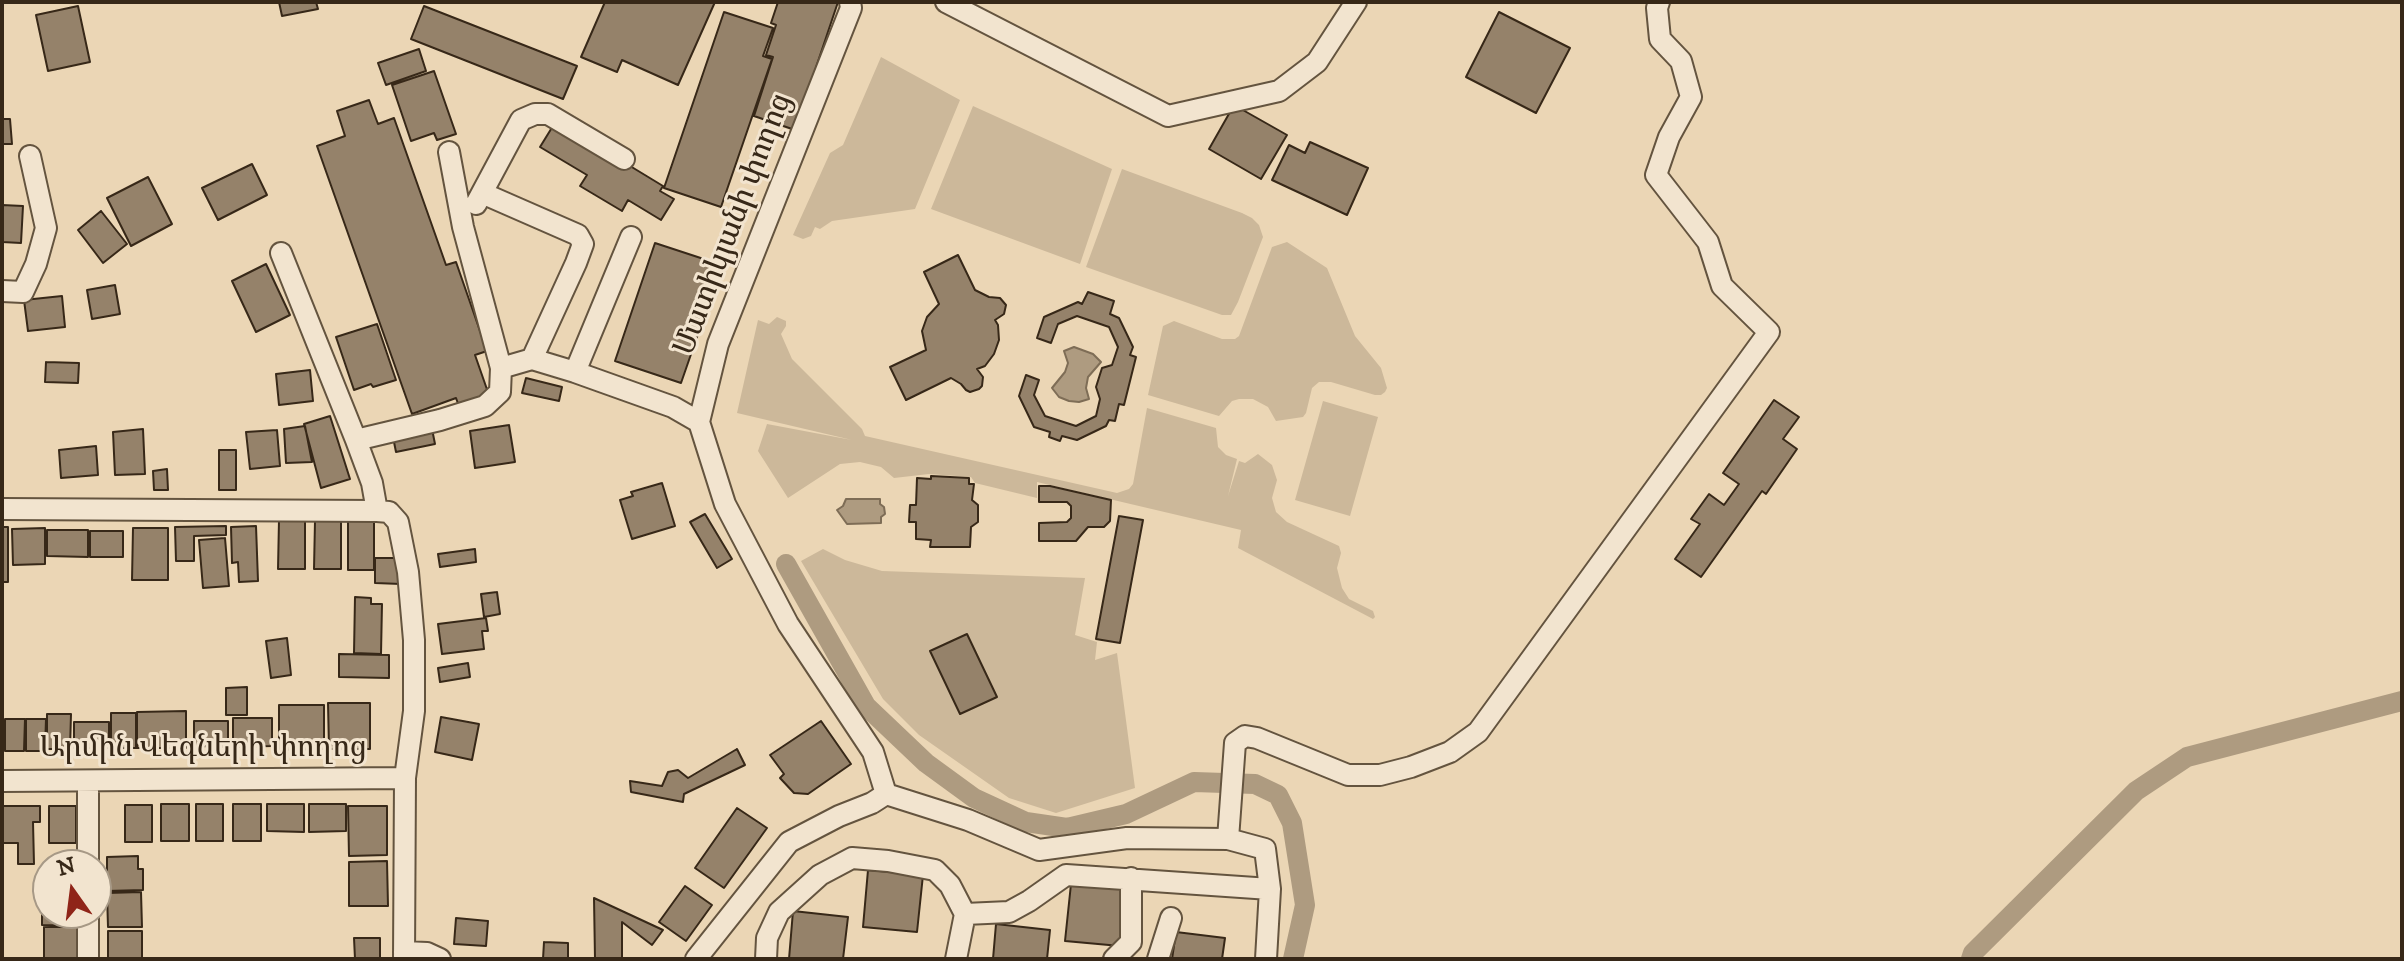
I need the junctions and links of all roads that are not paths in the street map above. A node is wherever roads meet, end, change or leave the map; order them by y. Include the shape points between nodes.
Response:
1 (850, 2) edge
2 (946, 2) edge
3 (1356, 2) edge
4 (1659, 2) edge
5 (449, 152) dead end
6 (30, 156) dead end
7 (624, 159) dead end
8 (482, 193) junction
9 (463, 227) junction
10 (631, 237) dead end
11 (281, 253) dead end
12 (2, 291) edge
13 (532, 359) junction
14 (501, 368) junction
15 (575, 372) junction
16 (699, 422) junction
17 (356, 440) junction
18 (2, 509) edge
19 (377, 511) junction
20 (405, 778) junction
21 (2, 781) edge
22 (88, 781) junction
23 (886, 794) junction
24 (1228, 839) junction
25 (88, 849) edge
26 (1131, 878) junction
27 (1270, 889) junction
28 (965, 914) junction
29 (1171, 918) dead end
30 (88, 929) edge
31 (404, 956) edge
32 (88, 959) edge
33 (440, 959) edge
34 (696, 959) edge
35 (766, 959) edge
36 (956, 959) edge
37 (1114, 959) edge
38 (1158, 959) edge
39 (1266, 959) edge

1 - 16 street, Մատիկյանի փողոց via 718,344
2 - 3 street via 1168,116 1279,91 1317,62
4 - 24 street via 1660,39 1681,61 1691,97 1656,175 1708,242 1722,286 1769,332 1478,732 1450,752 1380,775 1348,775 1245,736 1235,743
5 - 9 street
6 - 12 street via 46,228 23,292
7 - 8 street via 548,114 535,114 521,120
8 - 9 street
8 - 13 street via 578,235 583,244
9 - 14 street
10 - 15 street
11 - 17 street
13 - 14 street
13 - 15 street
14 - 17 street via 500,392 485,406
15 - 16 street via 673,407
16 - 23 street via 725,504 788,624 873,752
17 - 19 street
18 - 19 street
19 - 20 street via 389,512 398,522 408,572 414,711
20 - 22 street, Արմին Վեգների փողոց
20 - 31 street
21 - 22 street, Արմին Վեգների փողոց
22 - 25 street
23 - 24 street via 1039,850 1127,838
23 - 34 street via 789,842
24 - 27 street via 1265,849
26 - 27 street
26 - 28 street via 1066,875 1009,912
26 - 37 street via 1131,942
27 - 39 street
28 - 35 street via 935,870 852,858 820,875 779,912 767,938
28 - 36 street
29 - 38 street
30 - 32 street
31 - 33 street via 427,953

